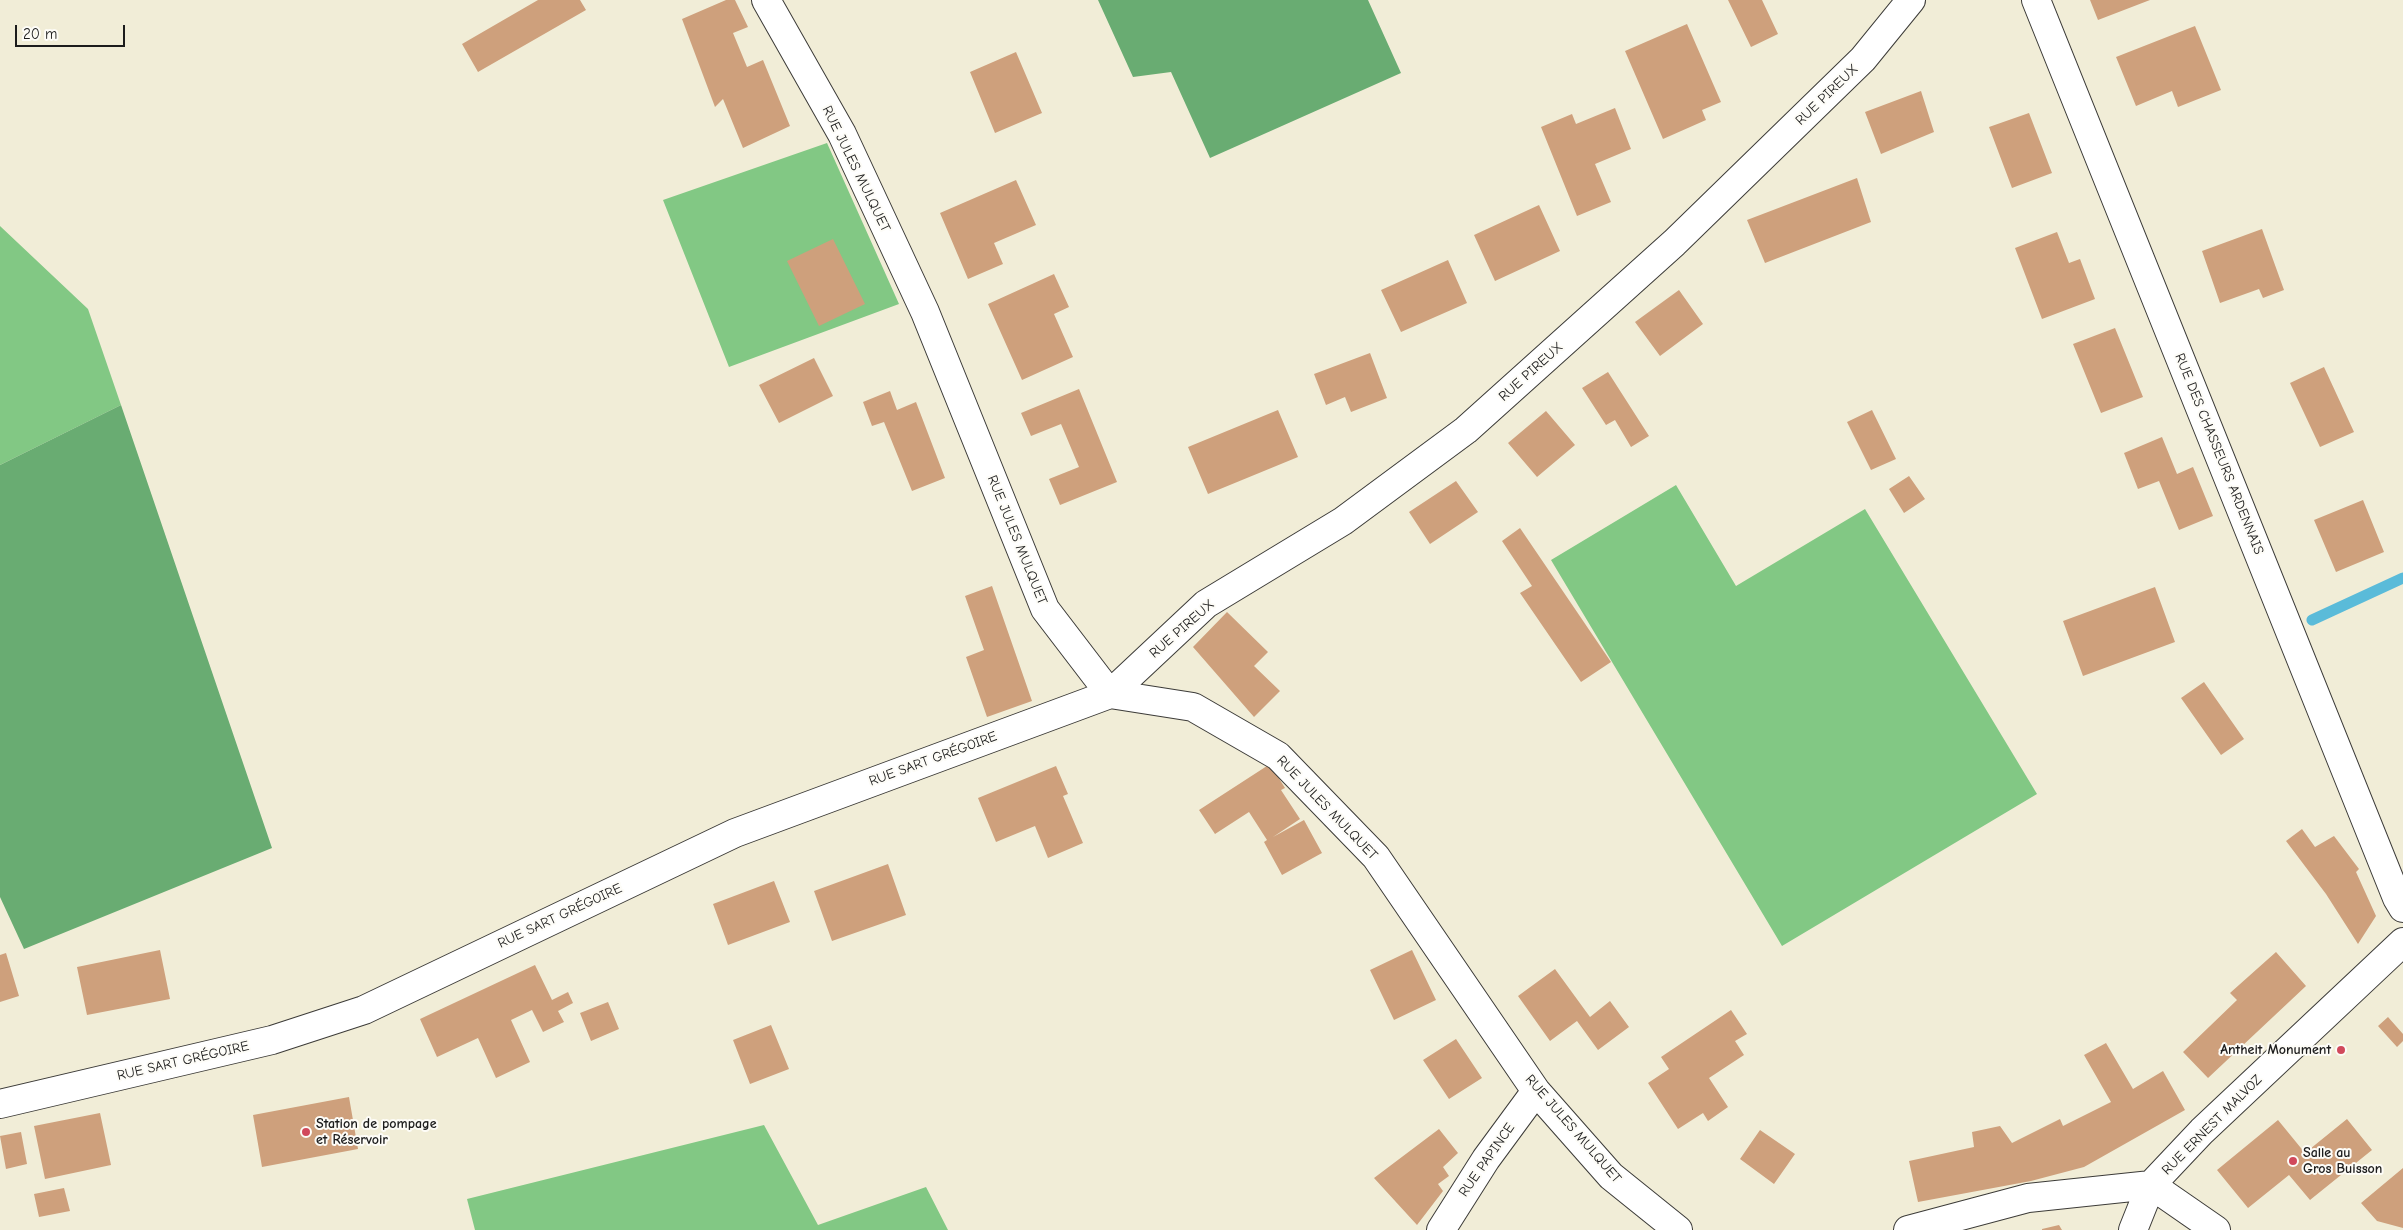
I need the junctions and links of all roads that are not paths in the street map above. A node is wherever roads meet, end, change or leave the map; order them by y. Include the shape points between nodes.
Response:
1 (766, 0) edge
2 (1911, 0) edge
3 (2036, 0) edge
4 (1110, 694) junction
5 (2403, 908) edge
6 (2403, 942) edge
7 (1536, 1091) junction
8 (0, 1104) edge
9 (2151, 1185) junction
10 (1440, 1230) edge
11 (1678, 1230) edge
12 (1908, 1230) edge
13 (2133, 1230) edge
14 (2216, 1230) edge

1 - 4 street, RUE JULES MULQUET via 842,134 925,312 1045,609
2 - 4 street, RUE PIREUX via 1863,60 1674,244 1466,430 1343,521 1206,604
3 - 5 street, RUE DES CHASSEURS ARDENNAIS
4 - 7 street, RUE JULES MULQUET via 1193,707 1278,756 1376,857
4 - 8 street, RUE SART GRÉGOIRE via 735,833 364,1010 272,1040
6 - 9 street, RUE ERNEST MALVOZ via 2202,1131
7 - 10 street, RUE PAPINCE via 1486,1158
7 - 11 street, RUE JULES MULQUET via 1611,1176
9 - 12 street via 2028,1198
9 - 13 street
9 - 14 street

